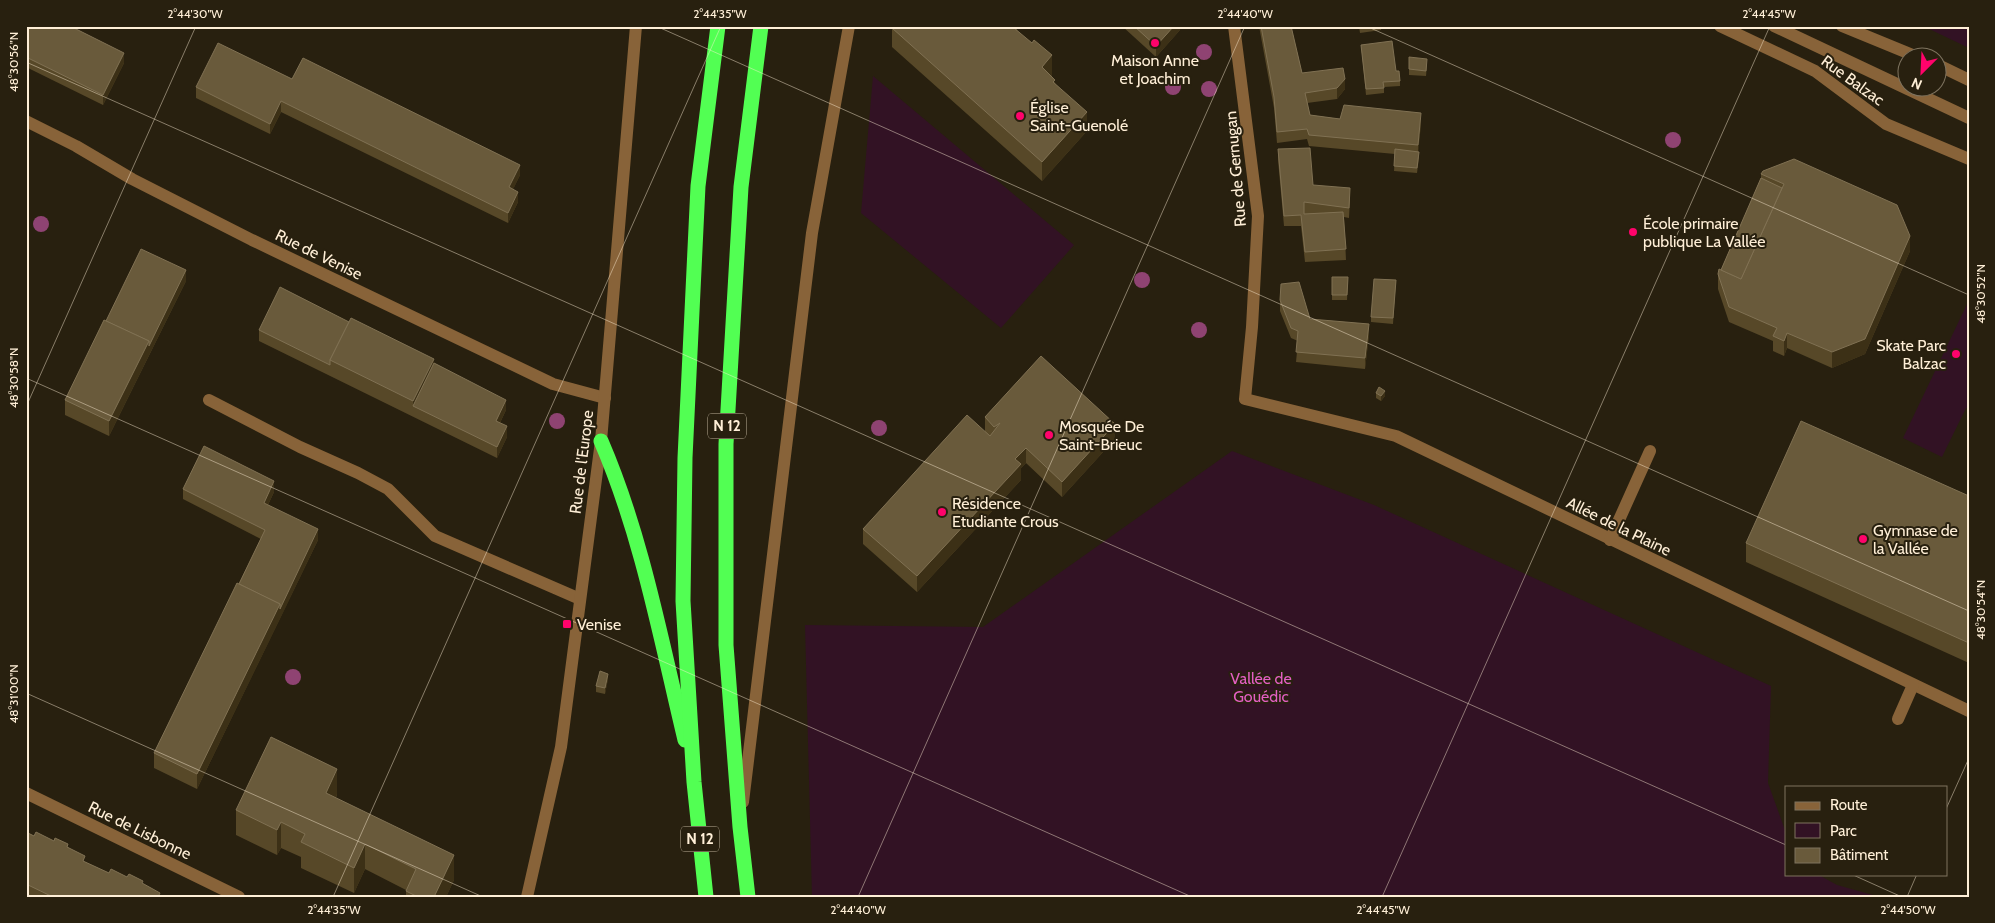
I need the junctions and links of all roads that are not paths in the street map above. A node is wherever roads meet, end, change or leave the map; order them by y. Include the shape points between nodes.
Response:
1 (636, 26) edge
2 (718, 26) edge
3 (762, 26) edge
4 (849, 26) edge
5 (1234, 26) edge
6 (1720, 26) edge
7 (1774, 26) edge
8 (1842, 26) edge
9 (1898, 49) edge
10 (1948, 70) edge
11 (1969, 80) edge
12 (1969, 118) edge
13 (26, 120) edge
14 (1969, 159) edge
15 (605, 398) junction
16 (1245, 399) joint
17 (209, 400) dead end
18 (601, 441) junction
19 (1650, 451) dead end
20 (1610, 540) junction
21 (580, 599) junction
22 (1913, 685) junction
23 (1969, 711) edge
24 (1898, 719) dead end
25 (694, 782) junction
26 (26, 793) edge
27 (740, 827) junction
28 (239, 897) edge
29 (527, 897) edge
30 (706, 897) edge
31 (748, 897) edge

1 - 15 street, Rue de l'Europe
2 - 25 highway, N 12 via 698,186 685,458 683,601
3 - 27 highway, N 12 via 741,187 726,444 726,645
4 - 27 street via 812,233
5 - 16 street, Rue de Gernugan via 1258,216
6 - 14 street, Rue Balzac via 1814,71 1886,124
7 - 12 street
8 - 9 street
10 - 11 street
13 - 15 street, Rue de Venise via 132,179 261,244 552,384
15 - 18 street, Rue de l'Europe
16 - 20 street, Allée de la Plaine via 1396,436
17 - 21 street via 388,490 435,536
18 - 21 street, Rue de l'Europe
18 - 25 highway via 614,471 644,567
19 - 20 street
20 - 22 street, Allée de la Plaine
21 - 29 street, Rue de l'Europe via 561,746
22 - 23 street, Allée de la Plaine
22 - 24 street
25 - 30 highway, N 12
26 - 28 street, Rue de Lisbonne
27 - 31 highway, N 12

